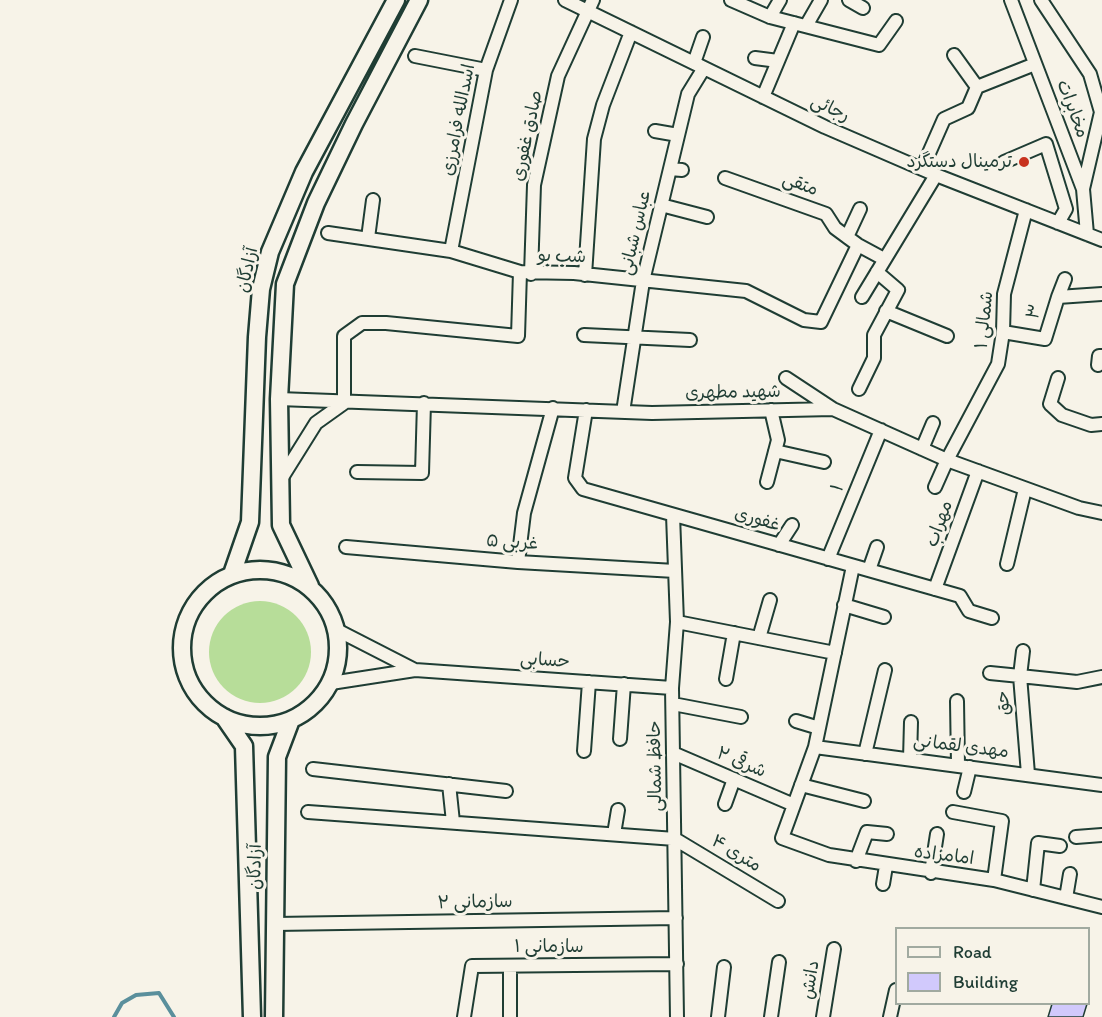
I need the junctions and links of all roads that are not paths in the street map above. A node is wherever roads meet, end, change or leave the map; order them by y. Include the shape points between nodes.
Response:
1 (396, 0) edge
2 (419, 0) edge
3 (511, 0) edge
4 (566, 0) edge
5 (731, 0) edge
6 (780, 0) edge
7 (821, 0) edge
8 (849, 0) edge
9 (1011, 0) edge
10 (1041, 0) edge
11 (590, 5) edge
12 (863, 8) dead end
13 (770, 17) junction
14 (896, 21) dead end
15 (800, 25) junction
16 (631, 32) junction
17 (703, 37) dead end
18 (954, 55) dead end
19 (416, 56) dead end
20 (755, 58) dead end
21 (778, 61) junction
22 (1035, 64) junction
23 (699, 65) junction
24 (486, 70) junction
25 (977, 87) junction
26 (763, 96) junction
27 (1101, 111) edge
28 (656, 131) dead end
29 (678, 135) junction
30 (1004, 162) dead end
31 (922, 169) junction
32 (936, 175) junction
33 (725, 178) dead end
34 (1083, 189) junction
35 (373, 200) dead end
36 (661, 205) junction
37 (860, 209) dead end
38 (1026, 210) junction
39 (708, 217) dead end
40 (1058, 223) junction
41 (328, 232) dead end
42 (1087, 234) junction
43 (847, 237) junction
44 (368, 238) junction
45 (1102, 240) edge
46 (858, 245) junction
47 (1102, 249) edge
48 (451, 251) junction
49 (885, 259) junction
50 (877, 272) junction
51 (525, 273) junction
52 (585, 275) junction
53 (1065, 279) dead end
54 (643, 281) junction
55 (1102, 294) edge
56 (862, 297) dead end
57 (1058, 297) junction
58 (886, 311) junction
59 (1003, 332) junction
60 (584, 336) dead end
61 (634, 336) junction
62 (947, 336) dead end
63 (690, 340) dead end
64 (786, 378) dead end
65 (1058, 378) dead end
66 (859, 389) dead end
67 (279, 399) junction
68 (344, 403) junction
69 (424, 403) junction
70 (553, 408) junction
71 (833, 409) junction
72 (586, 410) junction
73 (771, 410) junction
74 (623, 412) junction
75 (933, 423) dead end
76 (1102, 424) edge
77 (881, 430) junction
78 (922, 449) junction
79 (776, 451) junction
80 (946, 460) junction
81 (824, 462) dead end
82 (978, 471) junction
83 (357, 472) dead end
84 (280, 479) junction
85 (767, 482) dead end
86 (935, 487) dead end
87 (1025, 489) junction
88 (1102, 513) edge
89 (673, 515) junction
90 (792, 525) dead end
91 (779, 545) junction
92 (346, 547) dead end
93 (877, 547) dead end
94 (828, 559) junction
95 (518, 562) junction
96 (1008, 564) dead end
97 (853, 566) junction
98 (869, 570) junction
99 (675, 571) junction
100 (232, 574) junction
101 (310, 586) junction
102 (936, 589) junction
103 (770, 600) dead end
104 (844, 605) junction
105 (884, 617) dead end
106 (992, 618) dead end
107 (677, 622) junction
108 (337, 630) junction
109 (734, 633) junction
110 (759, 638) junction
111 (1023, 651) dead end
112 (835, 652) junction
113 (415, 670) junction
114 (885, 670) dead end
115 (990, 673) dead end
116 (1020, 676) junction
117 (1102, 676) edge
118 (726, 679) dead end
119 (589, 682) junction
120 (331, 683) junction
121 (624, 684) junction
122 (672, 688) junction
123 (957, 701) dead end
124 (673, 704) junction
125 (224, 717) junction
126 (741, 717) dead end
127 (291, 720) junction
128 (796, 721) dead end
129 (911, 722) dead end
130 (819, 728) junction
131 (620, 740) dead end
132 (815, 747) junction
133 (584, 751) dead end
134 (673, 753) junction
135 (865, 754) junction
136 (909, 759) junction
137 (964, 766) junction
138 (314, 769) dead end
139 (1028, 774) junction
140 (734, 779) junction
141 (449, 784) junction
142 (801, 785) junction
143 (1102, 785) edge
144 (506, 791) dead end
145 (964, 792) dead end
146 (864, 801) dead end
147 (725, 804) dead end
148 (794, 805) junction
149 (618, 810) dead end
150 (308, 812) dead end
151 (953, 812) dead end
152 (453, 822) junction
153 (615, 834) junction
154 (886, 834) dead end
155 (937, 834) dead end
156 (1102, 835) edge
157 (1076, 837) dead end
158 (675, 839) junction
159 (1060, 846) dead end
160 (856, 861) junction
161 (886, 866) junction
162 (931, 873) junction
163 (1070, 874) dead end
164 (994, 880) junction
165 (884, 884) dead end
166 (1033, 890) junction
167 (1066, 898) junction
168 (778, 901) dead end
169 (1102, 907) edge
170 (676, 918) junction
171 (275, 924) junction
172 (834, 949) dead end
173 (778, 962) dead end
174 (677, 964) junction
175 (510, 966) junction
176 (724, 967) dead end
177 (895, 998) edge
178 (252, 1017) edge
179 (274, 1017) edge
180 (464, 1017) edge
181 (510, 1017) edge
182 (677, 1017) edge
183 (718, 1017) edge
184 (771, 1017) edge
185 (823, 1017) edge
186 (890, 1017) edge

1 - 100 main road, آزادگان via 304,172 270,252 261,289 257,337 250,522
2 - 67 main road via 316,203 285,284
3 - 24 street, اسدالله فرامرزی
4 - 11 street, رجائی
5 - 13 street
6 - 13 street
7 - 15 street
8 - 12 street
9 - 22 street, مخابرات
10 - 27 street via 1090,74
11 - 16 street, رجائی
11 - 51 street, صادق غفوری via 558,76 534,185
13 - 15 street
14 - 15 street via 879,45
15 - 21 street
16 - 23 street, رجائی
16 - 52 street via 594,139
17 - 23 street, عباس شبانی
18 - 25 street
19 - 24 street
20 - 21 street
21 - 26 street
22 - 25 street
22 - 34 street, مخابرات
23 - 26 street, رجائی
23 - 29 street, عباس شبانی
24 - 48 street, اسدالله فرامرزی
25 - 31 street via 968,108 944,119
26 - 31 street, رجائی
27 - 34 street
28 - 29 street
29 - 36 street, عباس شبانی via 676,170
30 - 40 street via 1046,144 1066,209
31 - 32 street, رجائی
32 - 38 street, رجائی
32 - 49 street
33 - 43 street, متقی via 826,214 834,228
34 - 42 street, مخابرات
35 - 44 street
36 - 39 street
36 - 54 street, عباس شبانی
37 - 43 street
38 - 40 street, رجائی
38 - 59 street, ۱ شمالی via 1004,294
40 - 42 street, رجائی
41 - 44 street
42 - 45 street, رجائی
42 - 47 street
43 - 46 street, متقی
44 - 48 street
46 - 49 street, متقی
46 - 54 street, شب بو via 820,322 804,320 746,291
48 - 51 street
49 - 50 street
50 - 56 street
50 - 58 street via 898,290
51 - 52 street, شب بو
51 - 68 street, شب بو via 518,336 386,323 362,324 344,336
52 - 54 street, شب بو
53 - 57 street
54 - 61 street, عباس شبانی
55 - 57 street, ۳
57 - 59 street, ۳ via 1045,339
58 - 62 street
58 - 66 street via 874,335 874,358
59 - 80 street, ۱ شمالی via 998,364
60 - 61 street
61 - 63 street
61 - 74 street, عباس شبانی
64 - 71 street
65 - 76 street via 1050,404 1062,415 1091,425
67 - 68 street, شهید مطهری
67 - 84 main road
68 - 69 street, شهید مطهری
68 - 84 street via 316,423
69 - 70 street, شهید مطهری
69 - 83 street via 422,472
70 - 72 street, شهید مطهری
70 - 95 street via 524,513
71 - 73 street, شهید مطهری
71 - 77 street, شهید مطهری
72 - 74 street, شهید مطهری
72 - 89 street, غفوری via 575,478 583,489
73 - 74 street, شهید مطهری
73 - 79 street via 778,440
75 - 78 street
77 - 78 street, شهید مطهری
77 - 94 street, ۱
78 - 80 street, شهید مطهری
79 - 81 street
79 - 85 street
80 - 82 street, شهید مطهری
80 - 86 street, ۱ شمالی
82 - 87 street, شهید مطهری
82 - 102 street, مهراب
84 - 101 main road via 281,525
87 - 88 street, شهید مطهری
87 - 96 street
89 - 91 street, غفوری
89 - 99 street, حافظ شمالی
90 - 91 street
91 - 94 street, غفوری
92 - 95 street, ۵ غربی
93 - 98 street
94 - 97 street, غفوری
95 - 99 street, ۵ غربی
97 - 98 street, غفوری
97 - 104 street
98 - 102 street, غفوری
99 - 107 street, حافظ شمالی
100 - 101 main road via 259,569 286,573
100 - 125 main road via 210,587 198,600 183,631 182,656 189,681 203,702
101 - 108 main road via 327,606
102 - 106 street, غفوری via 960,596 969,611
103 - 110 street
104 - 105 street
104 - 112 street
107 - 109 street
107 - 122 street, حافظ شمالی
108 - 113 street, حسابی
108 - 120 main road via 339,657
109 - 110 street
109 - 118 street
110 - 112 street
111 - 116 street
112 - 130 street
113 - 119 street, حسابی
113 - 120 street, حسابی
114 - 135 street
115 - 116 street
116 - 117 street, حق via 1077,682
116 - 139 street, حق
119 - 121 street, حسابی
119 - 133 street
120 - 127 main road via 307,711
121 - 122 street, حسابی
121 - 131 street
122 - 124 street, حافظ شمالی
123 - 137 street
124 - 126 street
124 - 134 street, حافظ شمالی
125 - 127 main road via 246,725 269,726
125 - 178 main road via 244,746
127 - 171 main road, آزادگان via 277,757
128 - 130 street
129 - 136 street
130 - 132 street
132 - 135 street, مهدی لقمانی
132 - 142 street
134 - 140 street, ۲ شرقی
134 - 158 street, حافظ شمالی
135 - 136 street, مهدی لقمانی
136 - 137 street, مهدی لقمانی
137 - 139 street, مهدی لقمانی
137 - 145 street
138 - 141 street
139 - 143 street, مهدی لقمانی
140 - 147 street
140 - 148 street, ۲ شرقی
141 - 144 street
141 - 152 street
142 - 146 street
142 - 148 street
148 - 160 street, امامزاده via 782,838
149 - 153 street
150 - 152 street
151 - 164 street via 1002,821
152 - 153 street
153 - 158 street
154 - 160 street via 867,832
155 - 162 street
156 - 157 street
158 - 168 street, ۴ متری
158 - 170 street, حافظ شمالی
159 - 166 street via 1038,843
160 - 161 street, امامزاده
161 - 162 street, امامزاده
161 - 165 street
162 - 164 street, امامزاده
163 - 167 street
164 - 166 street, امامزاده
166 - 167 street, امامزاده
167 - 169 street, امامزاده
170 - 171 street, سازمانی ۲
170 - 174 street, حافظ شمالی
171 - 179 main road, آزادگان
172 - 185 street, دانش
173 - 184 street
174 - 175 street, سازمانی ۱
174 - 182 street, حافظ شمالی
175 - 180 street, سازمانی ۱ via 472,966
175 - 181 street
176 - 183 street
177 - 186 street

